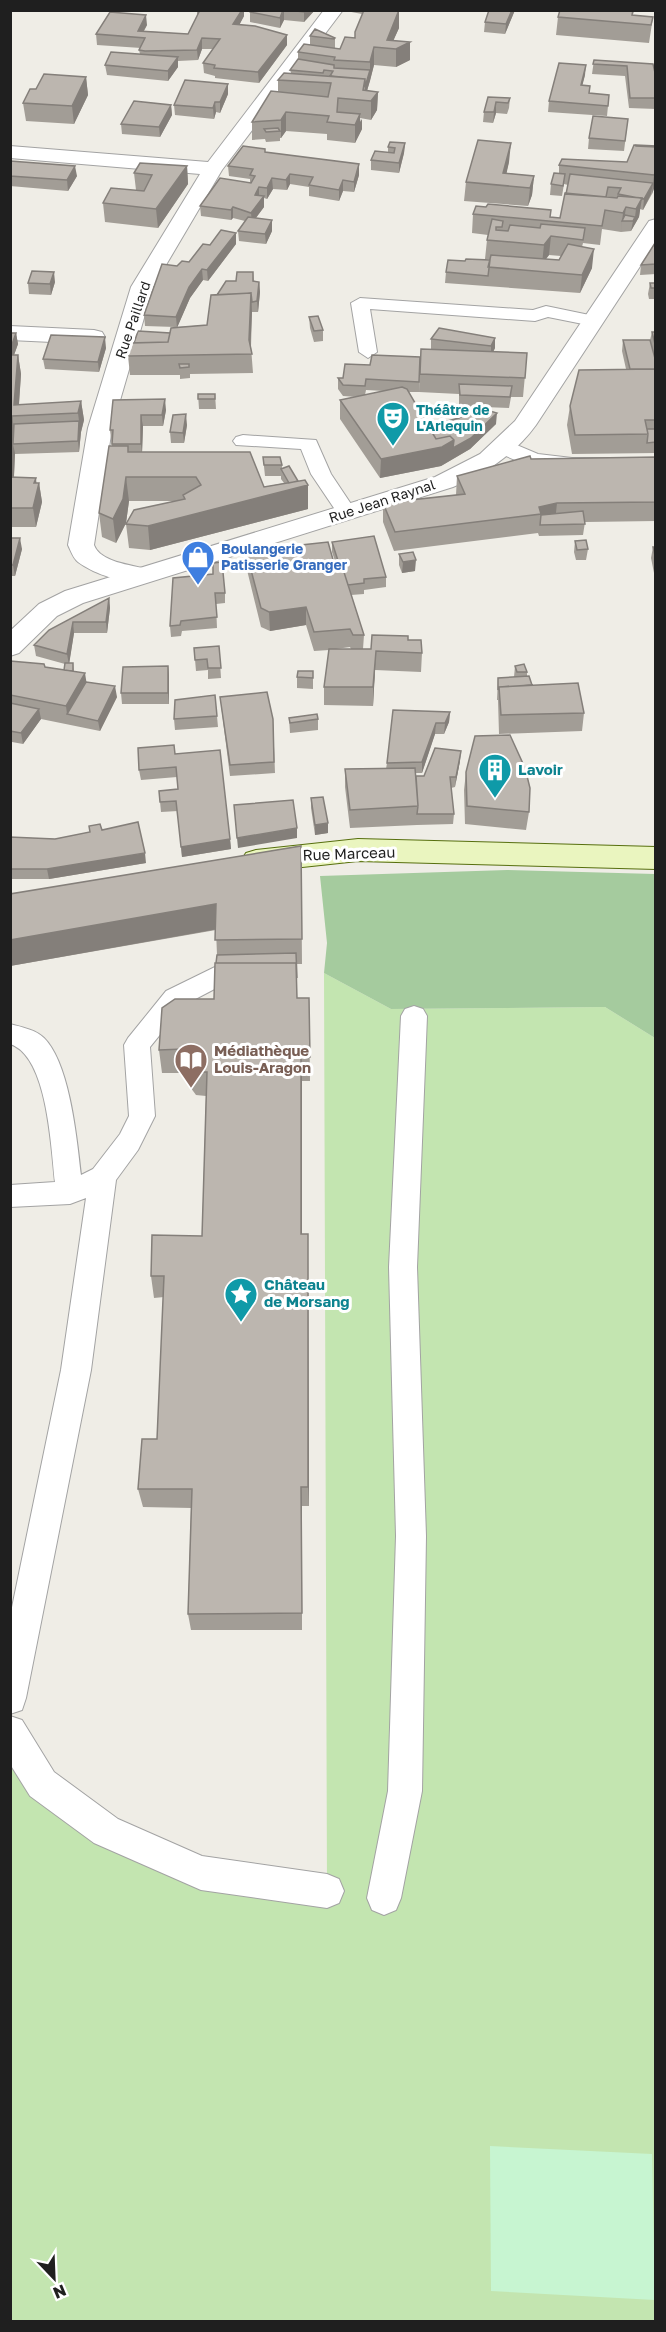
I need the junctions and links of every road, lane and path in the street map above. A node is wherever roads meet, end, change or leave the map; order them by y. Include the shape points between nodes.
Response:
1 (334, 10) edge
2 (10, 152) edge
3 (213, 169) junction
4 (656, 225) edge
5 (593, 321) junction
6 (10, 333) edge
7 (126, 338) junction
8 (368, 352) dead end
9 (243, 441) dead end
10 (505, 447) junction
11 (656, 465) edge
12 (347, 513) junction
13 (138, 574) junction
14 (10, 647) edge
15 (656, 858) edge
16 (234, 865) edge
17 (217, 976) edge
18 (414, 1016) dead end
19 (10, 1034) edge
20 (104, 1177) junction
21 (70, 1193) junction
22 (10, 1196) edge
23 (10, 1698) edge
24 (10, 1732) edge
25 (327, 1891) dead end
26 (384, 1898) dead end

1 - 3 street, Rue Paillard
2 - 3 street
3 - 7 street, Rue Paillard via 142,287
4 - 5 street, Rue Jean Raynal
5 - 8 lane via 546,311 535,316 360,303
5 - 10 street, Rue Jean Raynal via 525,425
6 - 7 street
7 - 13 street, Rue Paillard via 100,428 81,545 85,555 104,566
9 - 12 lane via 309,444 321,474
10 - 11 street via 533,461
10 - 12 street, Rue Jean Raynal via 467,473
12 - 13 street, Rue Jean Raynal
13 - 14 street, Rue Jean Raynal via 48,610
15 - 16 main road, Rue Marceau via 358,850
17 - 20 lane via 175,998 137,1045 142,1116
18 - 26 lane via 403,1268 411,1536 405,1791
19 - 21 lane via 37,1047 51,1075
20 - 21 lane
20 - 23 lane via 76,1370
21 - 22 lane
24 - 25 lane via 42,1784 106,1832 201,1873

